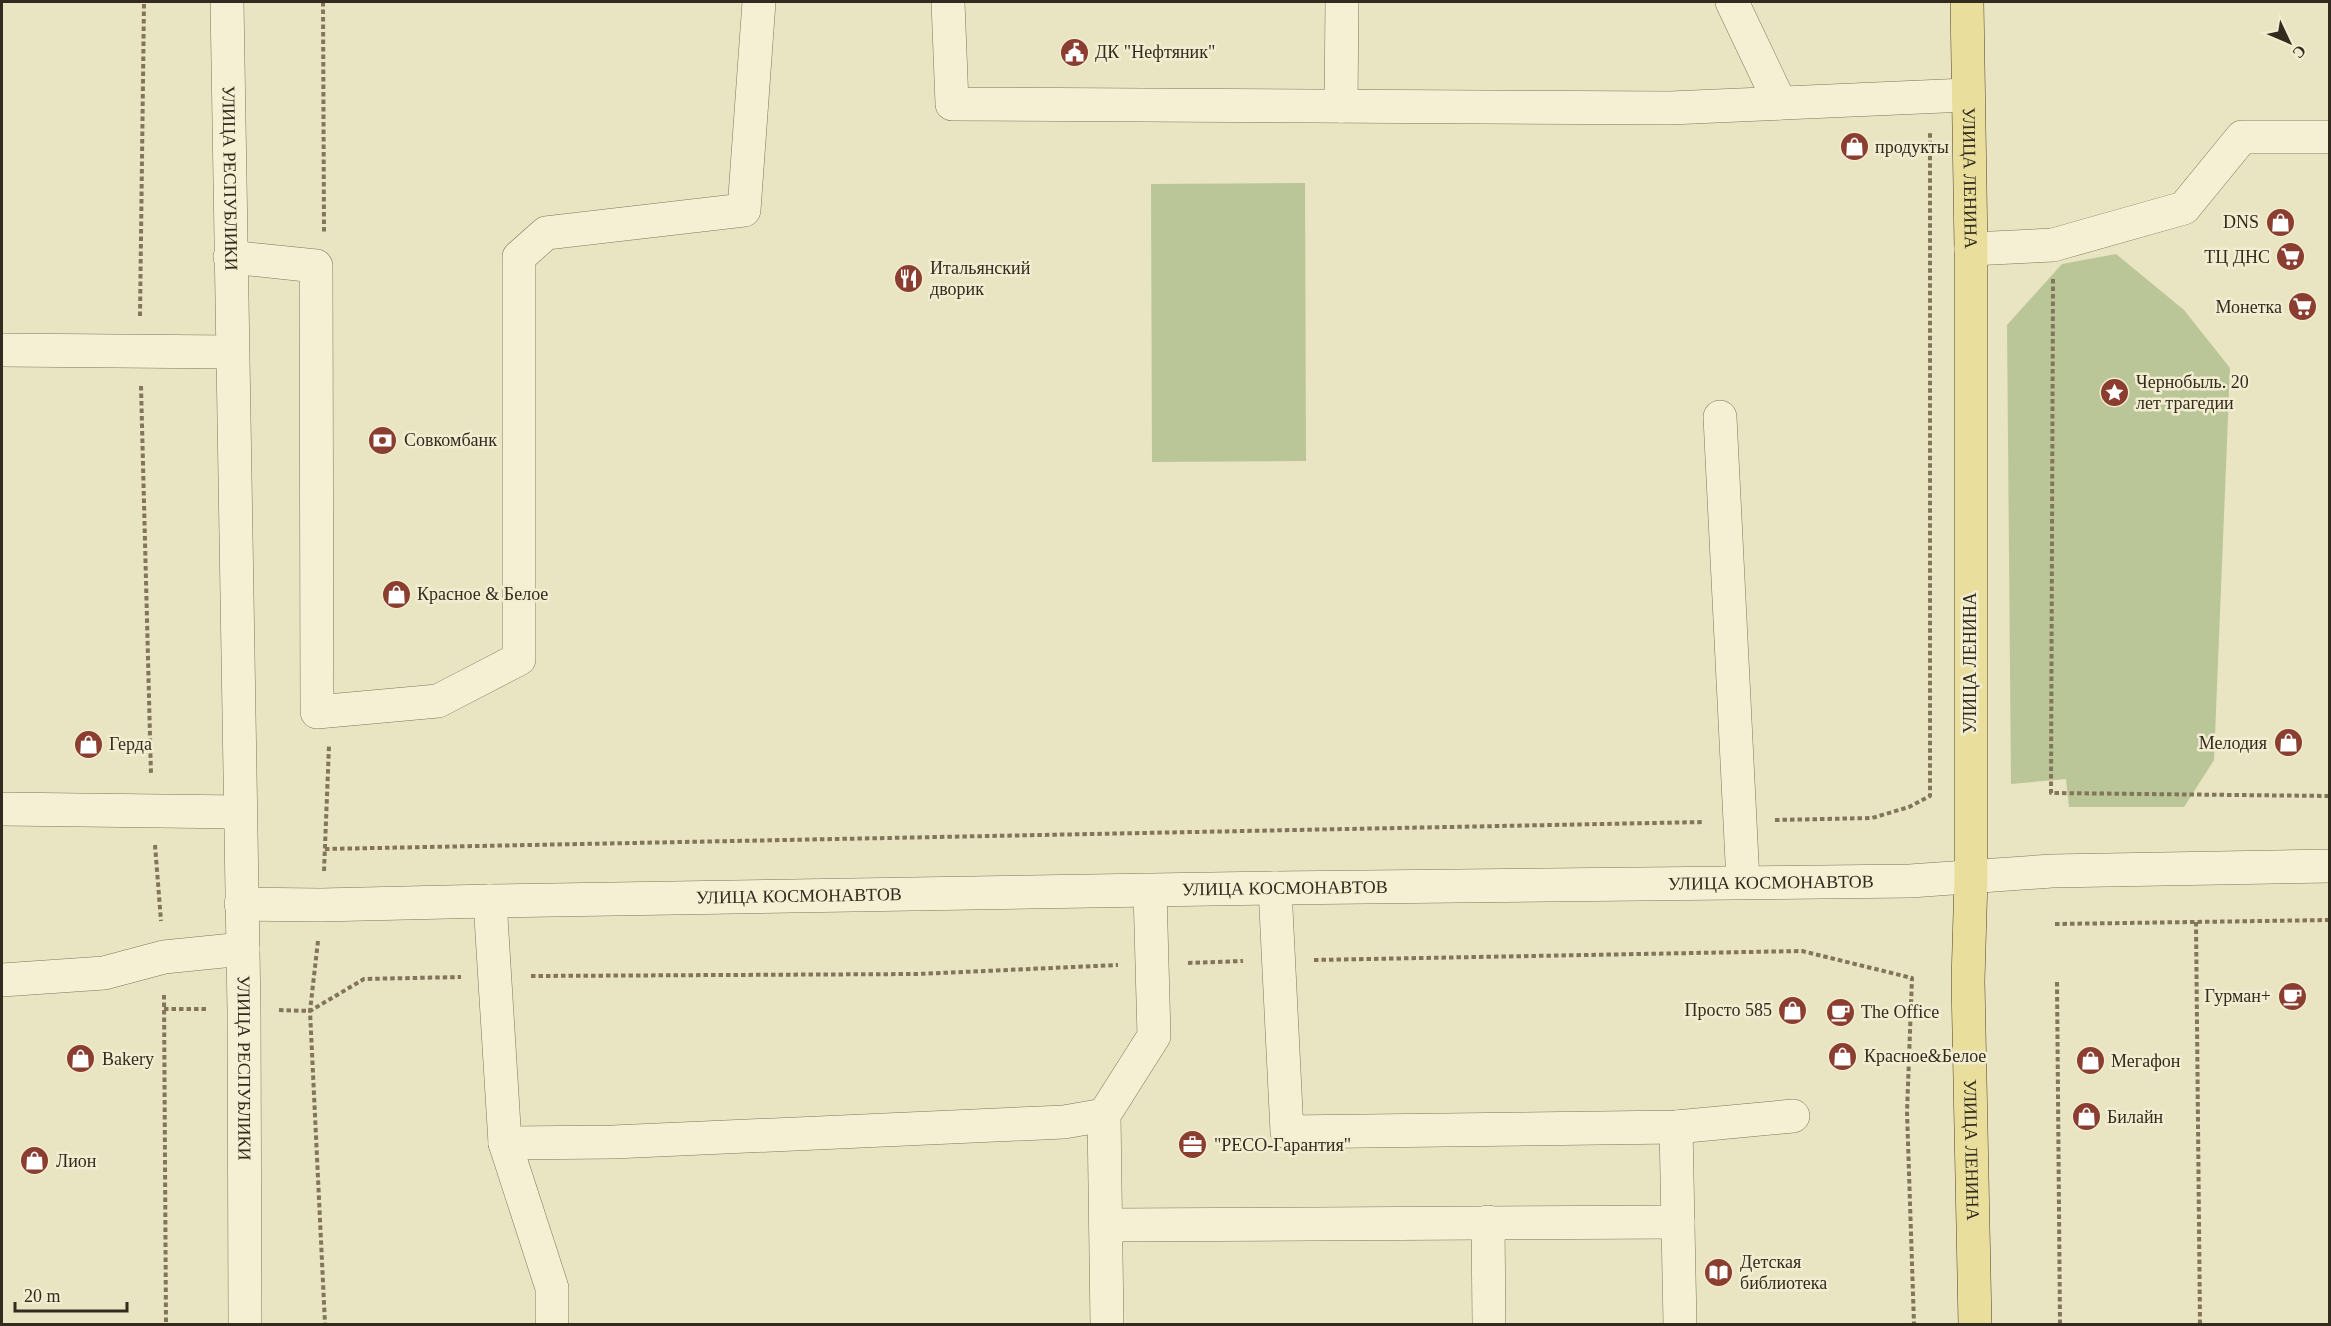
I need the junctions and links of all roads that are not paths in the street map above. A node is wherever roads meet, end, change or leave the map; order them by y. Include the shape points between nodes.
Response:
1 (227, 2) edge
2 (759, 2) edge
3 (948, 2) edge
4 (1342, 2) edge
5 (1732, 2) edge
6 (1967, 2) edge
7 (1967, 95) junction
8 (1780, 103) junction
9 (1341, 106) junction
10 (2330, 137) edge
11 (1971, 249) junction
12 (230, 257) junction
13 (2, 350) edge
14 (231, 352) junction
15 (1720, 417) dead end
16 (2, 809) edge
17 (240, 812) junction
18 (2330, 866) edge
19 (1971, 878) junction
20 (1743, 882) junction
21 (1275, 888) junction
22 (1150, 891) junction
23 (490, 901) junction
24 (241, 904) junction
25 (243, 949) junction
26 (2, 980) edge
27 (1104, 1115) junction
28 (1793, 1116) dead end
29 (1676, 1127) junction
30 (505, 1143) junction
31 (1488, 1222) junction
32 (1678, 1222) junction
33 (1106, 1225) junction
34 (245, 1324) edge
35 (552, 1324) edge
36 (1107, 1324) edge
37 (1489, 1324) edge
38 (1680, 1324) edge
39 (1975, 1324) edge

1 - 12 street, УЛИЦА РЕСПУБЛИКИ
2 - 12 street via 744,210 546,233 519,257 519,659 438,701 317,712 316,266
3 - 9 street via 952,104
4 - 9 street
5 - 8 street
6 - 7 main road, УЛИЦА ЛЕНИНА
7 - 8 street
7 - 11 main road, УЛИЦА ЛЕНИНА
8 - 9 street via 1670,108
10 - 11 street via 2242,137 2184,208 2053,245
11 - 19 main road, УЛИЦА ЛЕНИНА
12 - 14 street, УЛИЦА РЕСПУБЛИКИ
13 - 14 street
14 - 17 street, УЛИЦА РЕСПУБЛИКИ
15 - 20 street
16 - 17 street
17 - 24 street, УЛИЦА РЕСПУБЛИКИ
18 - 19 street, УЛИЦА КОСМОНАВТОВ via 2052,871
19 - 20 street, УЛИЦА КОСМОНАВТОВ
19 - 39 main road, УЛИЦА ЛЕНИНА via 1968,981
20 - 21 street, УЛИЦА КОСМОНАВТОВ
21 - 22 street, УЛИЦА КОСМОНАВТОВ
21 - 29 street via 1287,1132
22 - 23 street, УЛИЦА КОСМОНАВТОВ
22 - 27 street via 1154,1036
23 - 24 street, УЛИЦА КОСМОНАВТОВ
23 - 30 street
24 - 25 street, УЛИЦА РЕСПУБЛИКИ
25 - 26 street via 164,957 104,973
25 - 34 street, УЛИЦА РЕСПУБЛИКИ
27 - 30 street via 1064,1122 613,1142
27 - 33 street
28 - 29 street
29 - 32 street
30 - 35 street via 552,1288
31 - 32 street
31 - 33 street
31 - 37 street
32 - 38 street
33 - 36 street

